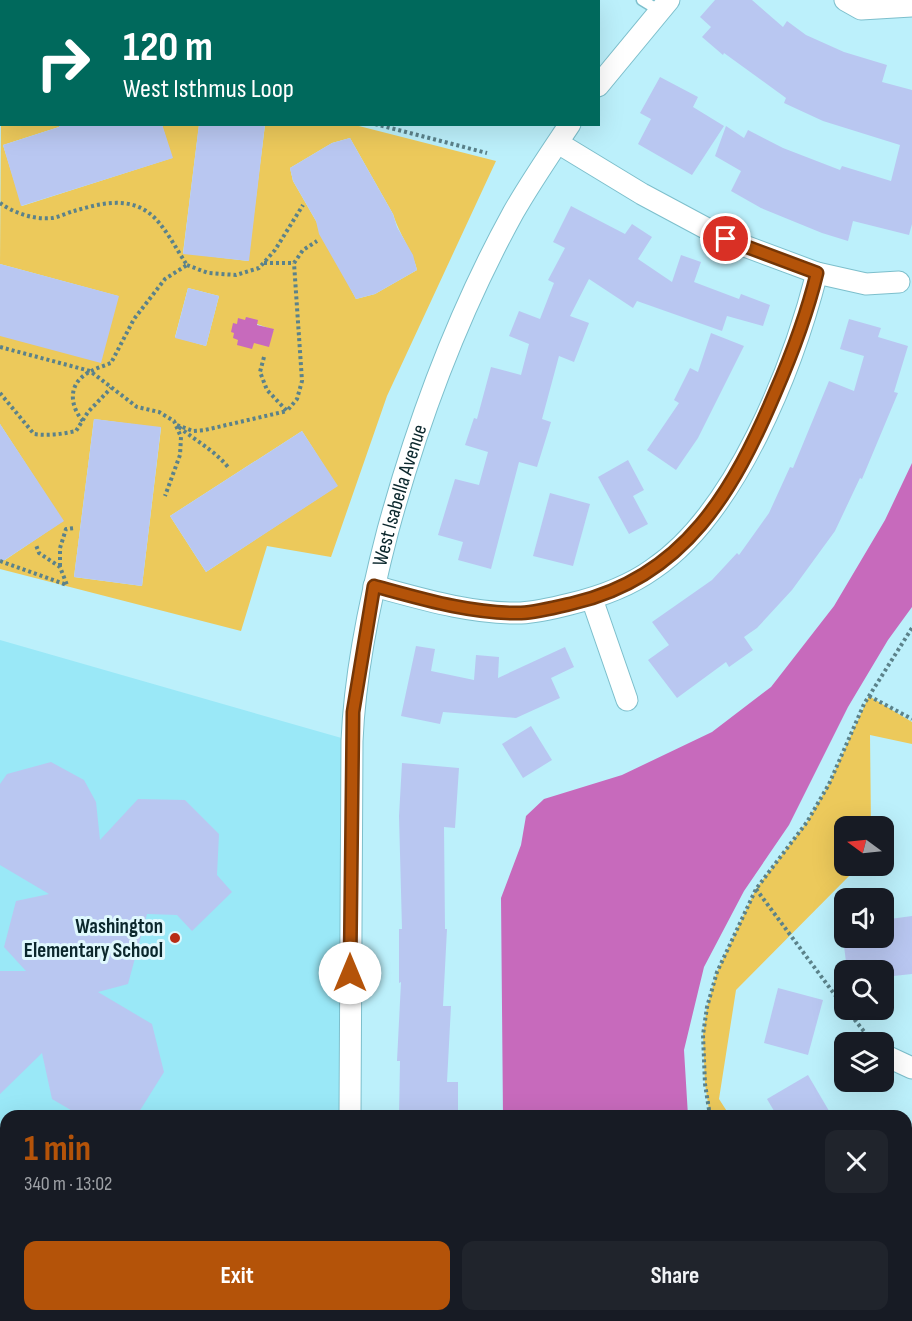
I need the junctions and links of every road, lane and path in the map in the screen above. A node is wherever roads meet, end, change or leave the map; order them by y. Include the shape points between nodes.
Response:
1 (642, 0) edge
2 (845, 0) edge
3 (664, 5) edge
4 (912, 6) edge
5 (600, 84) edge
6 (383, 126) edge
7 (569, 126) edge
8 (558, 143) junction
9 (487, 153) dead end
10 (0, 203) edge
11 (303, 205) dead end
12 (317, 241) dead end
13 (264, 263) junction
14 (294, 263) junction
15 (187, 265) junction
16 (817, 273) junction
17 (899, 282) dead end
18 (0, 347) edge
19 (264, 357) dead end
20 (90, 372) junction
21 (111, 388) junction
22 (0, 393) edge
23 (287, 411) junction
24 (83, 421) junction
25 (176, 425) junction
26 (228, 467) dead end
27 (165, 496) dead end
28 (75, 528) dead end
29 (36, 544) dead end
30 (0, 561) edge
31 (60, 567) junction
32 (374, 586) junction
33 (592, 599) junction
34 (912, 628) edge
35 (869, 696) junction
36 (627, 700) dead end
37 (912, 719) edge
38 (756, 889) junction
39 (834, 992) edge
40 (856, 1020) edge
41 (865, 1032) edge
42 (894, 1059) edge
43 (912, 1068) edge
44 (350, 1110) edge
45 (709, 1110) edge

1 - 3 lane
2 - 4 street via 861,9
3 - 5 street
6 - 9 path
7 - 8 street, West Isabella Avenue
8 - 16 street via 726,239
8 - 32 street, West Isabella Avenue via 514,212 455,333 425,409
10 - 15 path via 14,213 52,218 118,202 140,207 162,227
11 - 13 path
12 - 14 path via 303,250
13 - 14 path
13 - 15 path via 236,275 208,273
14 - 23 path via 302,381 297,399
15 - 20 path via 165,279 134,319 111,363
16 - 17 street via 866,284
16 - 33 street via 786,369 760,430 720,501 687,540 654,569
18 - 20 path
19 - 23 path via 260,372 267,390
20 - 21 path
20 - 24 path via 79,379 73,399 75,412
21 - 24 path
21 - 25 path via 137,407 159,412
22 - 24 path via 34,434 76,431
23 - 25 path via 205,430
25 - 26 path via 213,451
25 - 27 path via 181,437 180,455
28 - 31 path via 66,529
29 - 31 path via 39,553
30 - 31 path via 67,585
32 - 33 street via 481,612 523,613
32 - 44 street, West Isabella Avenue via 353,712
33 - 36 street
34 - 35 path
35 - 37 path
35 - 38 path via 807,822
38 - 39 path
38 - 45 path via 717,972 707,1007 703,1035
40 - 41 path
42 - 43 street

